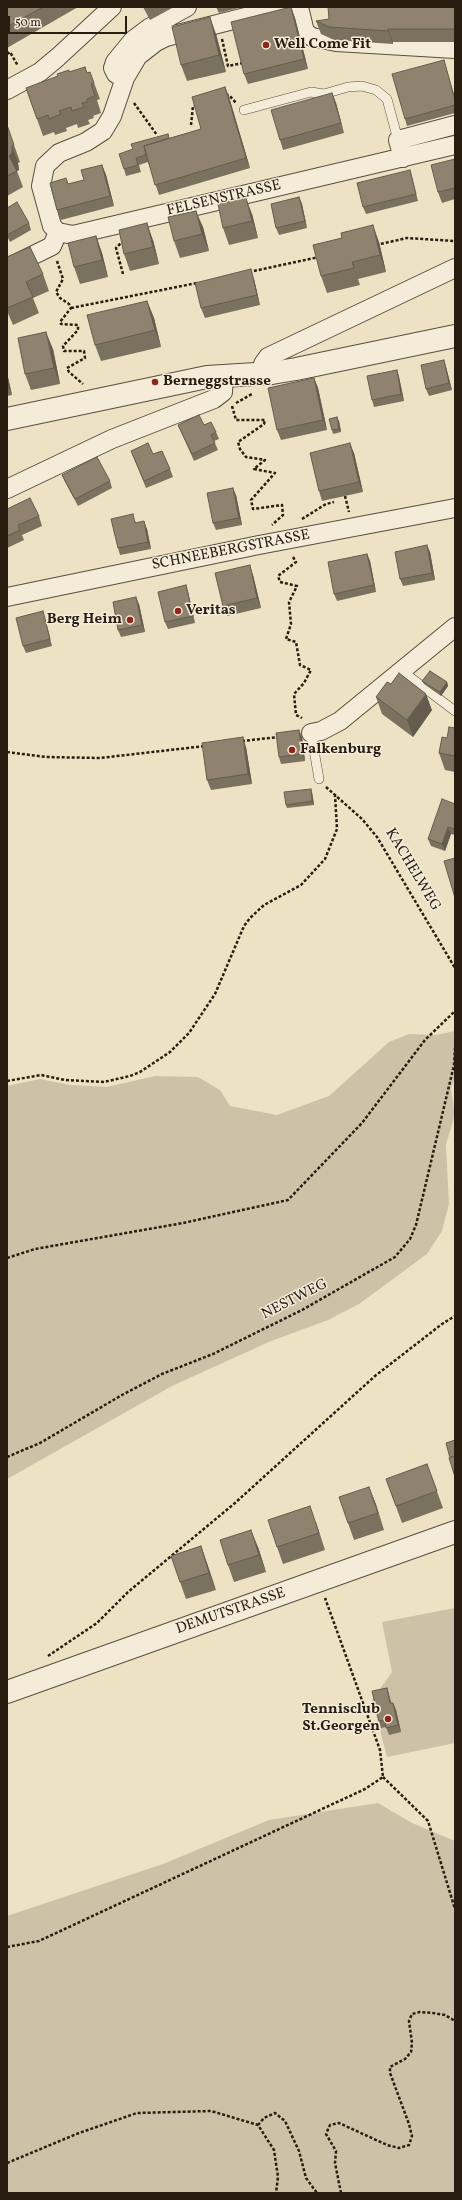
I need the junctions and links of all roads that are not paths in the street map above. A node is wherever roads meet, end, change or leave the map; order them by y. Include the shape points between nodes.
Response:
1 (112, 7) edge
2 (187, 7) edge
3 (284, 7) edge
4 (299, 7) edge
5 (455, 49) edge
6 (123, 82) junction
7 (7, 90) edge
8 (244, 110) road end
9 (455, 125) edge
10 (398, 140) junction
11 (455, 145) edge
12 (403, 158) junction
13 (58, 232) junction
14 (7, 268) edge
15 (455, 268) edge
16 (455, 336) edge
17 (263, 373) junction
18 (224, 375) junction
19 (7, 419) edge
20 (7, 489) edge
21 (455, 508) edge
22 (7, 597) edge
23 (455, 627) edge
24 (402, 671) junction
25 (455, 711) edge
26 (311, 733) joint
27 (319, 779) dead end
28 (455, 1532) edge
29 (7, 1692) edge
30 (7, 1702) edge

1 - 7 street via 40,72
2 - 6 street via 133,40 113,68
3 - 6 street via 156,42 138,56
4 - 5 street via 304,32 312,37 336,42
6 - 13 street via 112,116 103,132 54,156 43,172 41,186 52,226
8 - 10 lane via 311,92 324,94 362,86 376,90 387,99
9 - 10 street
10 - 12 street
11 - 12 street, FELSENSTRASSE
12 - 13 street, FELSENSTRASSE via 73,235
13 - 14 street via 52,246
15 - 17 street via 268,357 263,364
16 - 17 street via 296,369
17 - 18 street
18 - 19 street
18 - 20 street via 223,392 214,399 112,439
21 - 22 street, SCHNEEBERGSTRASSE
23 - 24 street
24 - 25 lane
24 - 26 street via 340,721
26 - 27 lane
28 - 29 street, DEMUTSTRASSE
29 - 30 lane

